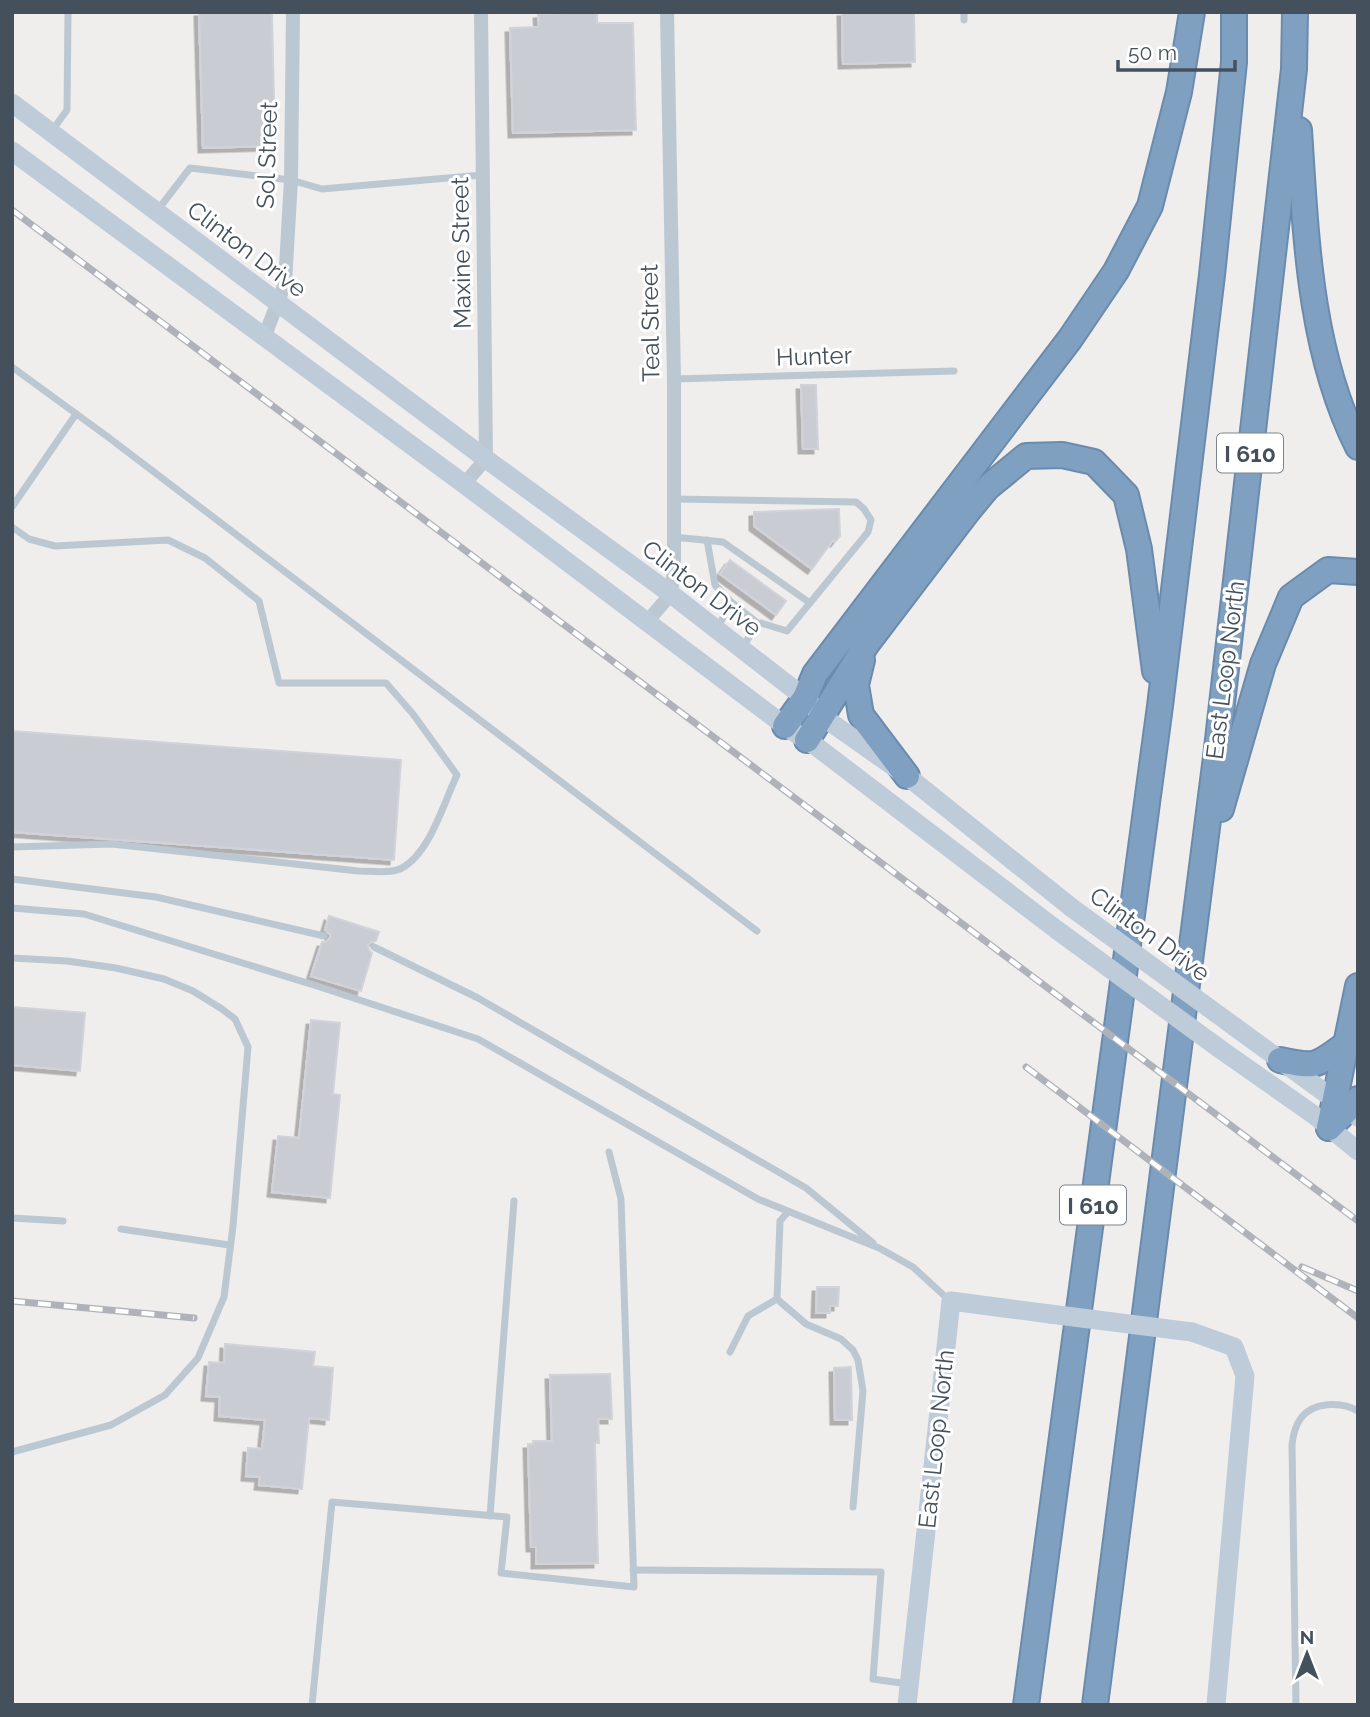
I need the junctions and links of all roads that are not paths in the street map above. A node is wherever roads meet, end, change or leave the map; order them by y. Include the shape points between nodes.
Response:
1 (75, 12) edge
2 (293, 12) edge
3 (481, 12) edge
4 (667, 12) edge
5 (1192, 12) edge
6 (1234, 12) edge
7 (1295, 12) edge
8 (68, 13) edge
9 (1294, 69) junction
10 (12, 103) edge
11 (51, 132) junction
12 (12, 151) edge
13 (482, 175) junction
14 (291, 180) junction
15 (157, 211) junction
16 (277, 303) junction
17 (264, 338) junction
18 (12, 367) edge
19 (954, 371) dead end
20 (674, 379) junction
21 (76, 414) junction
22 (1358, 447) edge
23 (486, 459) junction
24 (464, 484) junction
25 (674, 499) junction
26 (12, 507) edge
27 (12, 527) edge
28 (674, 537) junction
29 (707, 540) junction
30 (1358, 572) edge
31 (671, 594) junction
32 (731, 602) junction
33 (810, 603) junction
34 (646, 623) junction
35 (759, 624) junction
36 (717, 630) junction
37 (866, 645) junction
38 (741, 649) junction
39 (806, 698) junction
40 (1160, 706) junction
41 (823, 717) junction
42 (785, 726) junction
43 (807, 740) junction
44 (907, 776) junction
45 (12, 847) edge
46 (12, 879) edge
47 (1196, 893) junction
48 (12, 908) edge
49 (757, 931) dead end
50 (324, 936) dead end
51 (374, 947) dead end
52 (12, 958) edge
53 (1358, 986) edge
54 (1346, 1044) junction
55 (1280, 1060) junction
56 (1350, 1107) edge
57 (1329, 1128) junction
58 (1358, 1150) edge
59 (609, 1152) dead end
60 (514, 1201) dead end
61 (788, 1212) junction
62 (12, 1218) edge
63 (63, 1221) dead end
64 (121, 1230) dead end
65 (229, 1245) junction
66 (878, 1248) junction
67 (778, 1299) junction
68 (951, 1301) junction
69 (730, 1352) dead end
70 (1358, 1411) edge
71 (12, 1452) edge
72 (853, 1507) dead end
73 (490, 1516) junction
74 (634, 1570) junction
75 (909, 1684) junction
76 (312, 1705) edge
77 (907, 1705) edge
78 (1026, 1705) edge
79 (1095, 1705) edge
80 (1216, 1705) edge
81 (1296, 1705) edge

1 - 8 lane
2 - 14 street, Sol Street
3 - 13 street, Maxine Street
4 - 20 street, Teal Street
5 - 39 highway via 1179,92 1150,206 1116,271 1070,339 815,674
6 - 40 highway, I 610 via 1234,62 1212,275
7 - 9 highway, East Loop North / I 610
8 - 11 lane via 66,110
9 - 22 highway via 1303,198 1323,349 1343,418
9 - 47 highway, East Loop North / I 610 via 1216,757
10 - 11 main road, Clinton Drive
11 - 15 main road, Clinton Drive
12 - 17 main road, Clinton Drive
13 - 14 lane via 322,189
13 - 23 street, Maxine Street
14 - 15 lane via 190,168
14 - 16 street, Sol Street via 285,283
15 - 16 main road, Clinton Drive
16 - 17 street, Sol Street
16 - 23 main road, Clinton Drive
17 - 24 main road, Clinton Drive
18 - 21 lane
19 - 20 lane, Hunter
20 - 25 street, Teal Street
21 - 26 lane
21 - 49 lane
23 - 24 street
23 - 31 main road, Clinton Drive
24 - 34 main road, Clinton Drive
25 - 28 street, Teal Street
25 - 33 lane via 856,502 871,520 868,532
27 - 45 lane via 29,539 55,546 168,540 205,558 259,601 279,684 386,684 457,775 425,846 402,868 384,871 112,844
28 - 29 lane
28 - 31 street, Teal Street
29 - 32 lane via 715,585
29 - 33 lane via 723,542
30 - 47 highway via 1328,570 1291,597 1263,664
31 - 34 street
31 - 36 main road, Clinton Drive
32 - 35 lane
32 - 36 lane
33 - 35 lane via 787,631
34 - 42 main road, Clinton Drive
35 - 38 lane
36 - 38 main road, Clinton Drive
37 - 40 highway via 988,488 1026,456 1062,455 1094,462 1126,495 1139,549
37 - 41 highway
37 - 44 highway via 856,685 861,715
38 - 39 main road, Clinton Drive
39 - 41 main road, Clinton Drive
39 - 42 highway
40 - 78 highway, I 610
41 - 43 highway
41 - 44 main road, Clinton Drive
42 - 43 main road, Clinton Drive
43 - 57 main road, Clinton Drive, bridge
44 - 55 main road, Clinton Drive, bridge via 1072,908
46 - 50 lane via 156,898
47 - 79 highway, East Loop North / I 610
48 - 61 lane via 84,914 478,1039
51 - 66 lane via 478,998 806,1188
52 - 65 lane via 66,961 164,979 193,991 235,1019 248,1047
53 - 54 highway
54 - 55 highway via 1321,1063 1308,1066
54 - 56 highway
55 - 56 main road, Clinton Drive
56 - 57 highway
57 - 58 main road, Clinton Drive
59 - 74 lane via 621,1199
60 - 73 lane
61 - 66 lane
61 - 67 lane via 780,1221
62 - 63 lane
64 - 65 lane
65 - 71 lane via 224,1297 198,1358 164,1395 111,1426
66 - 68 lane via 912,1266
67 - 69 lane via 748,1316
67 - 72 lane via 806,1324 841,1339 858,1360 863,1391
68 - 75 main road, East Loop North
68 - 80 main road, bridge via 1192,1332 1234,1347 1245,1376
70 - 81 lane via 1341,1405 1314,1408 1301,1417 1294,1430
73 - 74 lane via 507,1517 501,1573 634,1587
73 - 76 lane via 332,1502
74 - 75 lane via 881,1572 873,1679
75 - 77 main road, East Loop North

